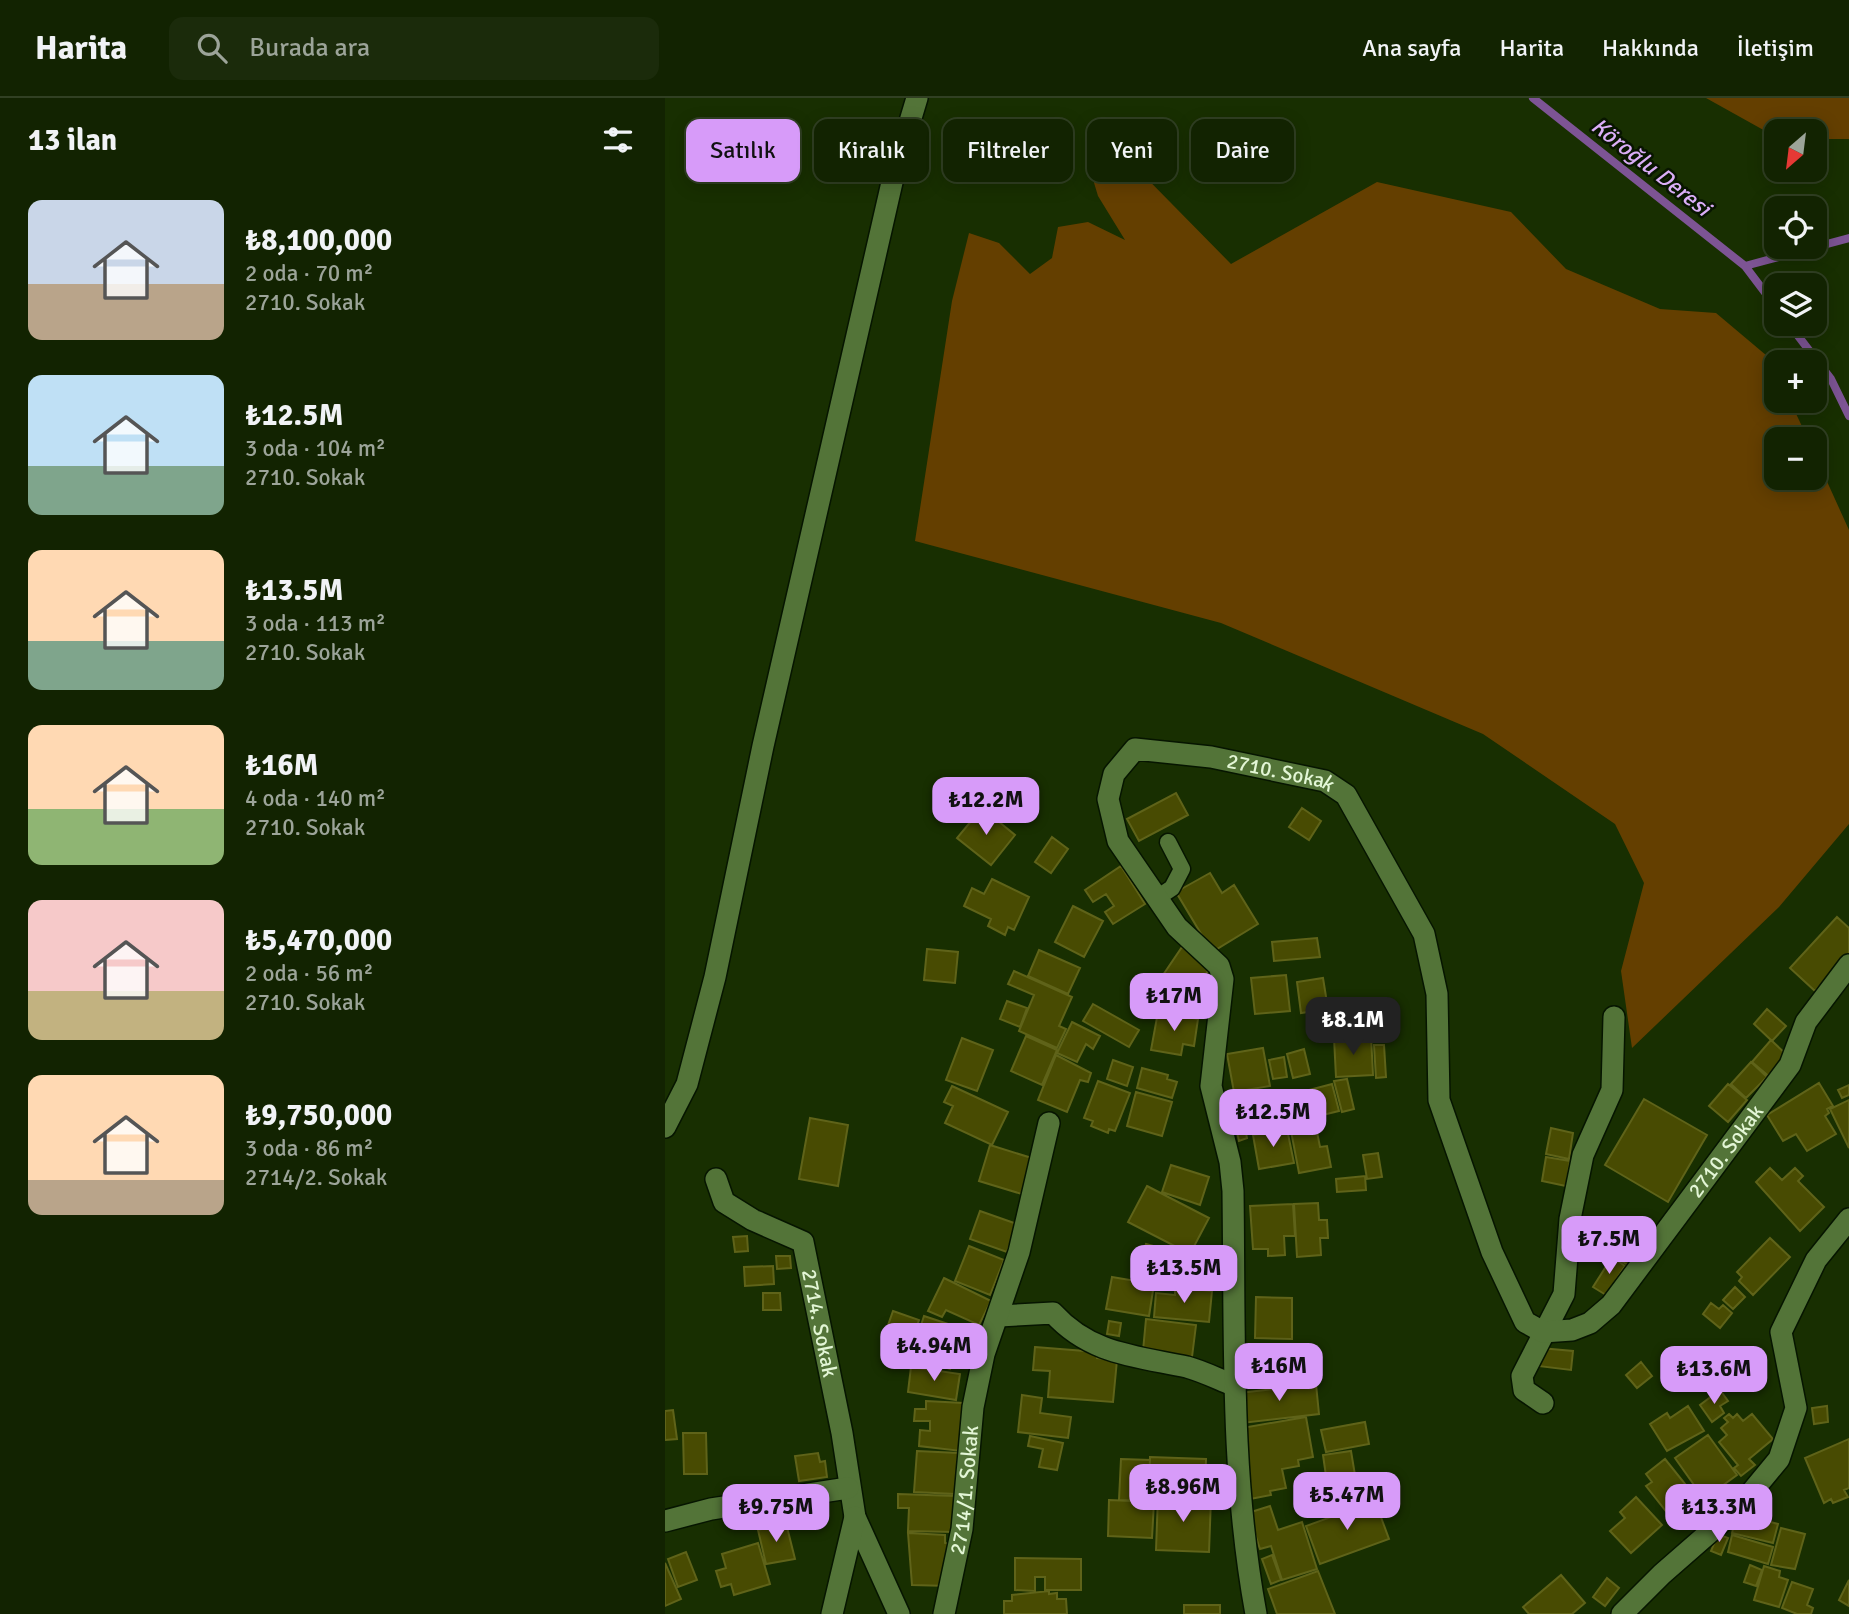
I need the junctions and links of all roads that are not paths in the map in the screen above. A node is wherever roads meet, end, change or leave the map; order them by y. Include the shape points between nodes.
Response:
1 (917, 98) edge
2 (1168, 842) dead end
3 (1157, 898) junction
4 (1849, 965) edge
5 (1614, 1017) dead end
6 (1049, 1123) dead end
7 (665, 1127) edge
8 (716, 1179) dead end
9 (1849, 1219) edge
10 (999, 1316) junction
11 (1543, 1332) junction
12 (1233, 1385) junction
13 (1543, 1403) dead end
14 (848, 1488) junction
15 (855, 1517) junction
16 (665, 1521) edge
17 (832, 1614) edge
18 (899, 1614) edge
19 (944, 1614) edge
20 (1256, 1614) edge
21 (1622, 1614) edge

1 - 7 street via 890,191 715,977 687,1084
2 - 3 lane via 1182,869 1181,877
3 - 11 street, 2710. Sokak via 1118,841 1108,799 1114,774 1135,749 1211,757 1313,778 1346,795 1424,934 1437,994 1439,1100 1492,1252 1525,1322
3 - 12 street, 2710. Sokak via 1177,926 1219,966 1223,979 1211,1086 1233,1191
4 - 11 street, 2710. Sokak via 1807,1022 1790,1065 1611,1305 1572,1330
5 - 11 street via 1612,1090 1583,1155 1570,1219 1564,1294
6 - 10 street, 2714/1. Sokak
8 - 14 street, 2714. Sokak via 724,1202 803,1242 842,1433
9 - 21 street via 1816,1260 1781,1332 1796,1408 1779,1459 1741,1505
10 - 12 street via 1053,1313 1089,1344 1190,1368
10 - 19 street, 2714/1. Sokak via 984,1354 974,1407 962,1529
11 - 13 street via 1522,1376 1524,1390
12 - 20 street, 2710. Sokak via 1243,1546
14 - 15 street, 2714. Sokak
14 - 16 street via 711,1509
15 - 17 street, 2714. Sokak
15 - 18 street, 2714. Sokak

